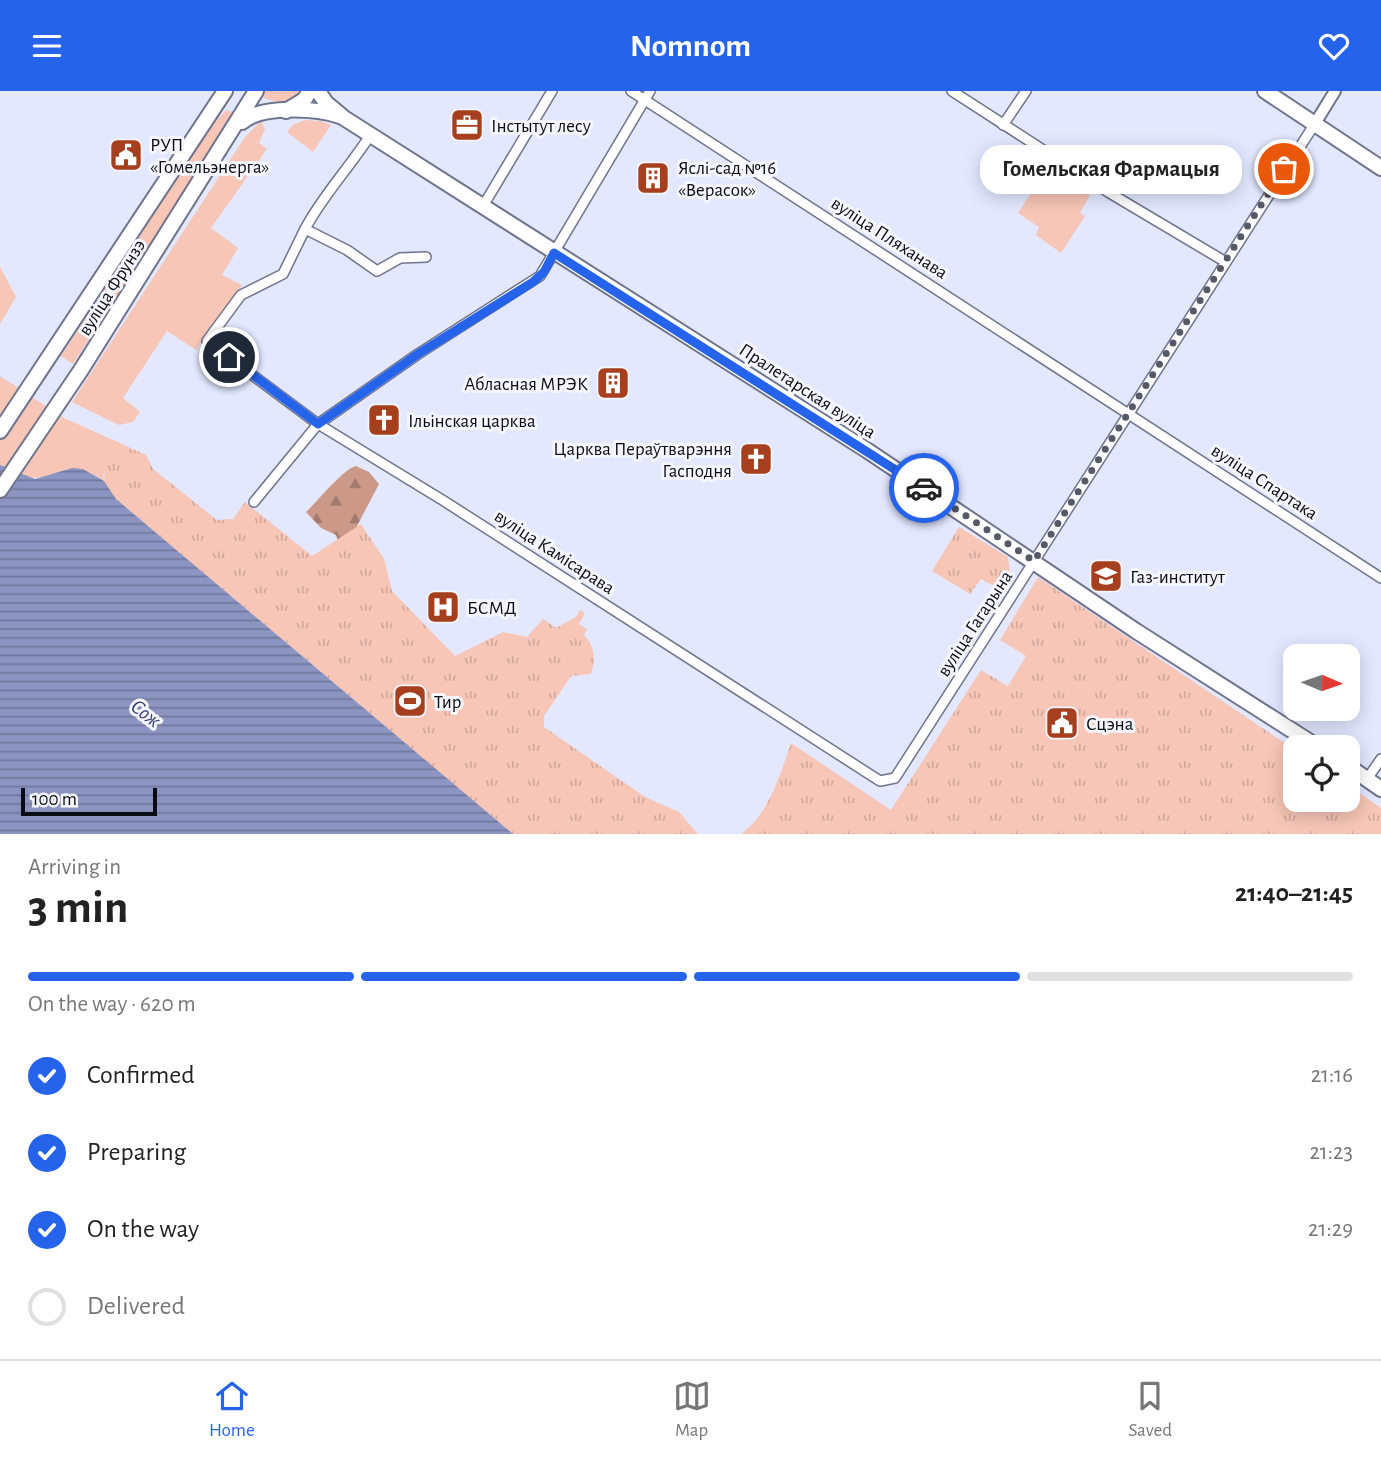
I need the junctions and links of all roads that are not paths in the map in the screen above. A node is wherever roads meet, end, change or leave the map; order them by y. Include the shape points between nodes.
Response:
1 (225, 91) edge
2 (310, 91) edge
3 (318, 91) edge
4 (325, 91) edge
5 (552, 91) edge
6 (631, 91) edge
7 (952, 91) edge
8 (1027, 91) edge
9 (1265, 91) edge
10 (1335, 91) edge
11 (250, 94) edge
12 (648, 95) edge
13 (333, 108) junction
14 (268, 111) junction
15 (285, 111) junction
16 (344, 118) junction
17 (1314, 124) junction
18 (1003, 125) junction
19 (236, 127) junction
20 (370, 134) junction
21 (1381, 168) edge
22 (483, 205) junction
23 (305, 229) junction
24 (554, 253) junction
25 (426, 257) dead end
26 (1224, 261) junction
27 (1129, 413) junction
28 (318, 424) junction
29 (0, 431) edge
30 (0, 490) edge
31 (254, 502) dead end
32 (1034, 561) junction
33 (1381, 578) edge
34 (1299, 735) edge
35 (1381, 759) edge
36 (1360, 774) edge
37 (1367, 779) junction
38 (888, 782) joint
39 (1381, 789) edge

1 - 29 main road, вуліца Фрунзэ
2 - 15 main road
3 - 13 main road, Пралетарская вуліца
4 - 13 main road
5 - 22 street
6 - 12 street, вуліца Пляханава
7 - 18 street
8 - 18 street
9 - 17 main road
10 - 17 street, вуліца Гагарына
11 - 14 main road, вуліца Фрунзэ
11 - 19 main road, вуліца Фрунзэ
12 - 24 street
12 - 27 street, вуліца Пляханава
13 - 16 main road, Пралетарская вуліца
14 - 15 main road, Пралетарская вуліца
14 - 19 main road via 250,115
15 - 16 main road, Пралетарская вуліца via 324,112
16 - 20 main road, Пралетарская вуліца
17 - 21 main road
17 - 26 street, вуліца Гагарына
18 - 26 street
19 - 30 main road, вуліца Фрунзэ
20 - 22 main road, Пралетарская вуліца
20 - 23 street via 351,166 320,200
22 - 24 main road, Пралетарская вуліца
23 - 25 street via 377,271 400,258
23 - 28 street, вуліца Камісарава via 283,274 241,295 207,341
24 - 28 street via 533,282
24 - 32 main road, Пралетарская вуліца
26 - 27 street, вуліца Гагарына
27 - 32 street, вуліца Гагарына
27 - 33 street, вуліца Спартака
28 - 31 street
28 - 38 street, вуліца Камісарава
32 - 34 main road, Пралетарская вуліца
32 - 38 street, вуліца Гагарына via 895,778
35 - 37 street
36 - 37 main road
37 - 39 main road

